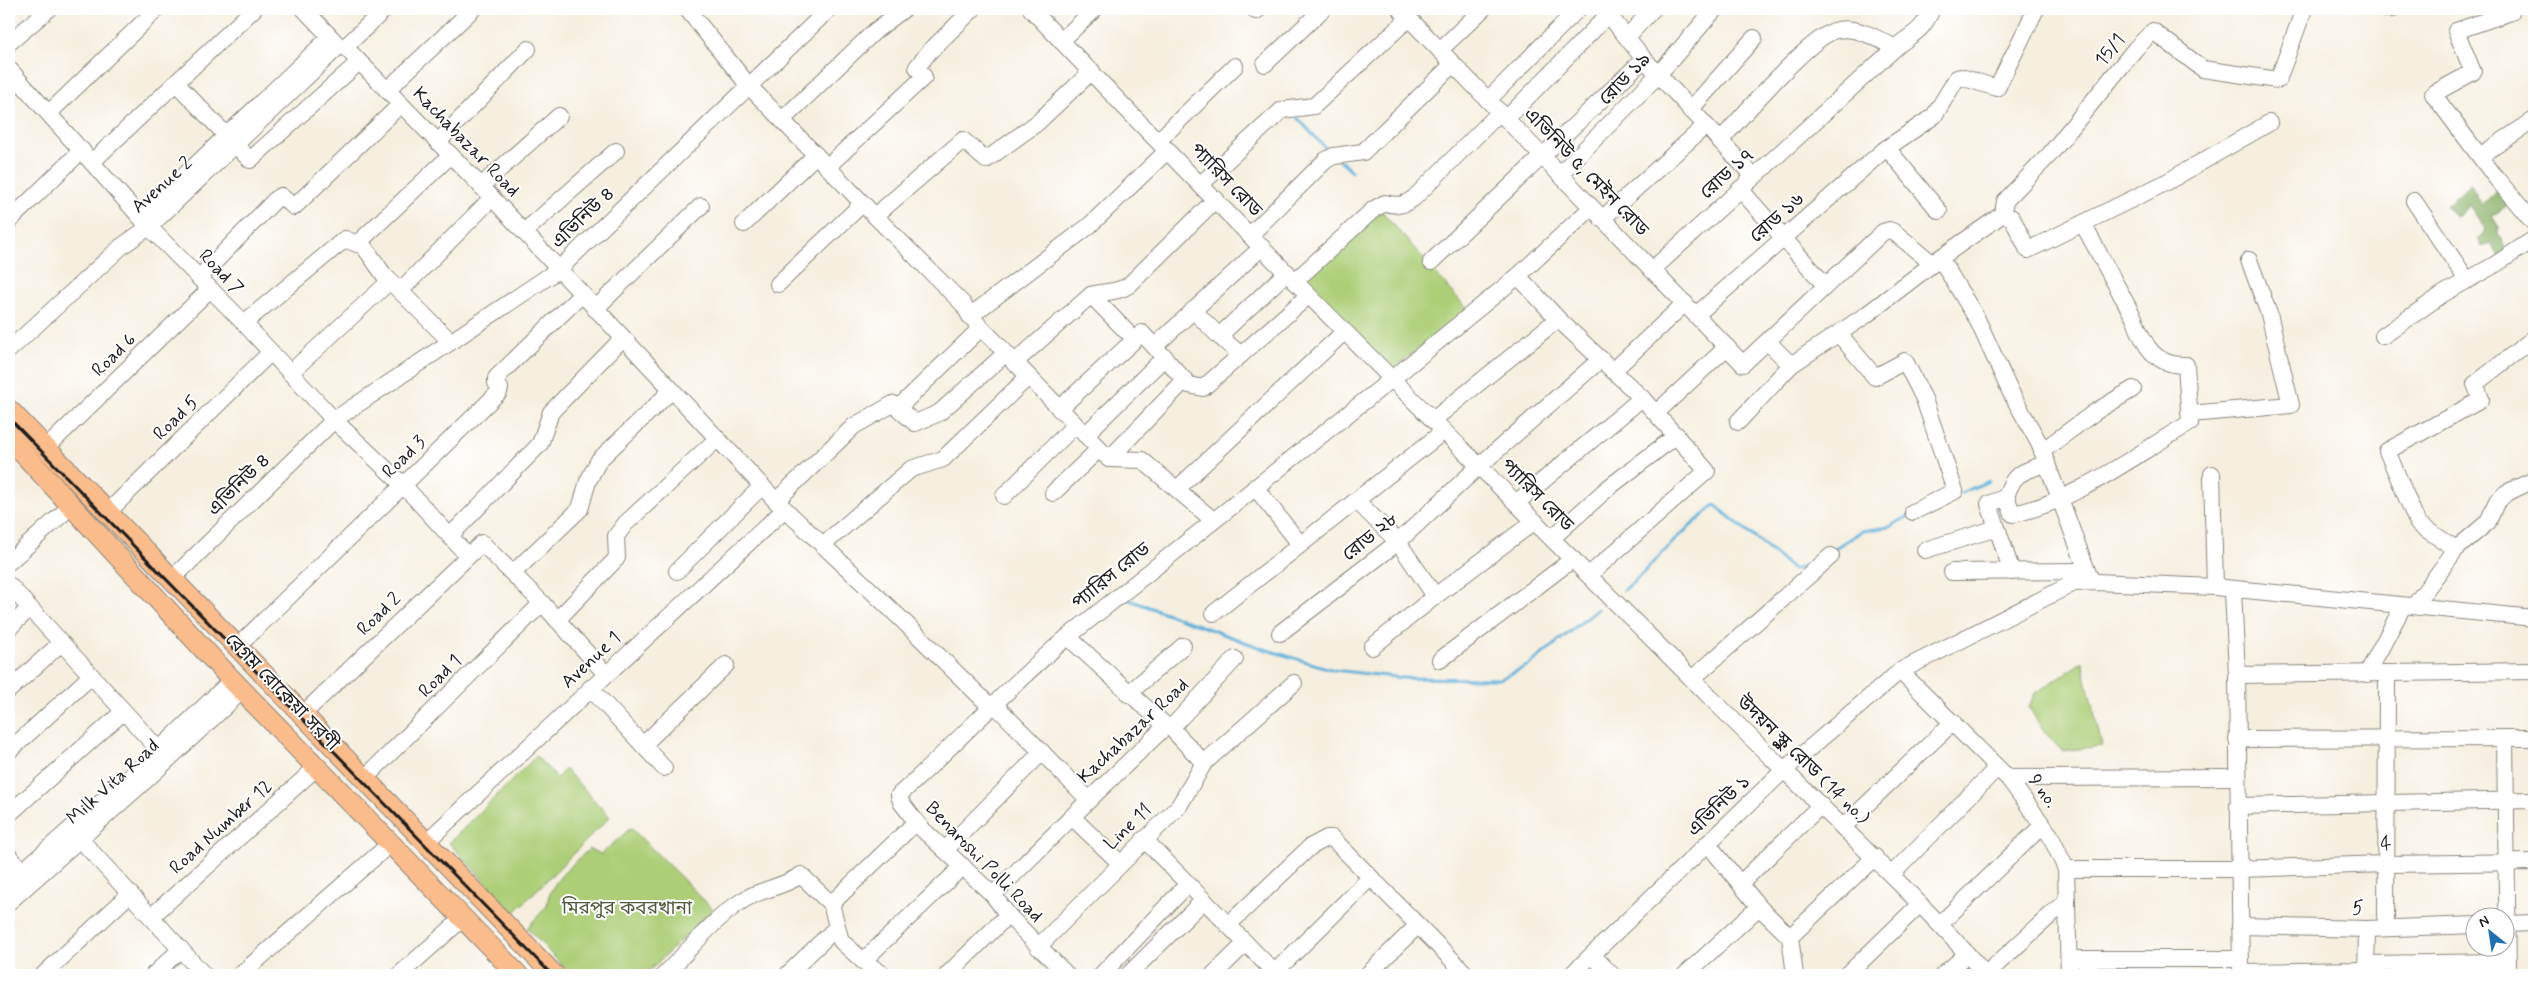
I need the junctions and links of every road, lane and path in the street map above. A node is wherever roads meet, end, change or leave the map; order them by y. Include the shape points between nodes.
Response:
1 (49, 9) edge
2 (157, 9) edge
3 (254, 9) edge
4 (304, 9) edge
5 (386, 9) edge
6 (473, 9) edge
7 (687, 9) edge
8 (904, 9) edge
9 (973, 9) edge
10 (1031, 9) edge
11 (1095, 9) edge
12 (1323, 9) edge
13 (1483, 9) edge
14 (1578, 9) edge
15 (1653, 9) edge
16 (1716, 9) edge
17 (1932, 9) edge
18 (2036, 9) edge
19 (2304, 9) edge
20 (2385, 9) edge
21 (2393, 9) edge
22 (2510, 9) edge
23 (1606, 11) edge
24 (818, 12) edge
25 (1404, 14) edge
26 (1627, 37) junction
27 (1754, 38) dead end
28 (1061, 41) junction
29 (9, 43) edge
30 (338, 43) junction
31 (528, 48) dead end
32 (1895, 48) junction
33 (1440, 50) junction
34 (1644, 59) junction
35 (359, 62) junction
36 (1265, 64) dead end
37 (1453, 64) junction
38 (1235, 66) dead end
39 (1092, 71) junction
40 (10, 74) edge
41 (1657, 76) junction
42 (176, 83) junction
43 (749, 86) junction
44 (386, 90) junction
45 (1488, 100) junction
46 (401, 104) junction
47 (1690, 110) junction
48 (50, 112) junction
49 (1503, 115) junction
50 (560, 116) dead end
51 (782, 120) junction
52 (2534, 120) edge
53 (2269, 123) dead end
54 (1705, 126) junction
55 (230, 141) junction
56 (1720, 141) junction
57 (438, 142) junction
58 (1164, 145) junction
59 (1885, 149) junction
60 (616, 151) dead end
61 (87, 156) junction
62 (451, 156) junction
63 (2480, 156) junction
64 (1543, 157) junction
65 (821, 161) junction
66 (1560, 174) junction
67 (1754, 177) junction
68 (1201, 184) junction
69 (1740, 189) junction
70 (486, 192) junction
71 (1216, 199) junction
72 (2414, 201) dead end
73 (862, 204) junction
74 (702, 206) dead end
75 (1939, 211) dead end
76 (1596, 214) junction
77 (2003, 214) junction
78 (874, 216) junction
79 (9, 221) edge
80 (145, 222) junction
81 (2534, 223) edge
82 (744, 224) dead end
83 (2083, 224) junction
84 (524, 232) junction
85 (1250, 234) junction
86 (1785, 238) junction
87 (2534, 239) edge
88 (360, 242) junction
89 (1262, 247) junction
90 (2250, 260) dead end
91 (1936, 261) junction
92 (1431, 262) dead end
93 (558, 270) junction
94 (1652, 270) junction
95 (1518, 276) junction
96 (1291, 277) junction
97 (2467, 280) junction
98 (204, 284) junction
99 (778, 284) dead end
100 (1825, 285) junction
101 (395, 286) junction
102 (582, 294) junction
103 (1091, 295) junction
104 (1308, 296) junction
105 (1684, 303) junction
106 (595, 309) junction
107 (1193, 310) junction
108 (1696, 315) junction
109 (972, 316) junction
110 (1558, 319) junction
111 (244, 323) junction
112 (1126, 331) dead end
113 (1344, 332) junction
114 (1839, 334) junction
115 (1219, 336) junction
116 (2383, 336) dead end
117 (623, 338) junction
118 (2534, 338) edge
119 (451, 342) junction
120 (1768, 342) junction
121 (1727, 347) junction
122 (9, 350) edge
123 (271, 352) junction
124 (1160, 352) junction
125 (1241, 356) junction
126 (1010, 358) junction
127 (1601, 359) junction
128 (1791, 365) junction
129 (1613, 371) junction
130 (290, 373) junction
131 (1028, 377) junction
132 (1392, 379) junction
133 (1185, 380) junction
134 (2133, 389) dead end
135 (672, 390) junction
136 (1642, 398) junction
137 (898, 408) junction
138 (1059, 409) junction
139 (9, 410) edge
140 (1656, 413) junction
141 (2190, 414) junction
142 (334, 420) junction
143 (1738, 422) dead end
144 (1439, 425) junction
145 (1080, 430) junction
146 (1676, 435) junction
147 (9, 438) edge
148 (717, 439) junction
149 (46, 448) junction
150 (1104, 454) junction
151 (2045, 457) junction
152 (1479, 466) junction
153 (2212, 474) dead end
154 (2534, 480) edge
155 (403, 486) junction
156 (762, 486) junction
157 (1255, 487) junction
158 (1177, 489) junction
159 (1053, 493) dead end
160 (1004, 496) dead end
161 (2006, 497) junction
162 (2061, 498) junction
163 (1357, 501) junction
164 (1516, 503) junction
165 (781, 505) junction
166 (71, 506) junction
167 (108, 512) junction
168 (1913, 512) dead end
169 (1213, 520) junction
170 (1535, 521) junction
171 (1998, 528) junction
172 (450, 536) junction
173 (1552, 538) junction
174 (1398, 542) junction
175 (824, 544) junction
176 (1300, 544) junction
177 (2456, 549) junction
178 (1925, 550) dead end
179 (468, 556) junction
180 (1831, 556) dead end
181 (1573, 559) junction
182 (9, 562) edge
183 (677, 571) dead end
184 (1952, 572) dead end
185 (2012, 572) junction
186 (513, 573) junction
187 (1589, 576) junction
188 (172, 578) junction
189 (2092, 579) junction
190 (9, 585) edge
191 (2215, 587) junction
192 (2234, 590) junction
193 (1436, 596) junction
194 (542, 603) junction
195 (2409, 606) junction
196 (30, 608) junction
197 (1214, 613) dead end
198 (2534, 618) edge
199 (557, 620) junction
200 (9, 628) edge
201 (1280, 633) dead end
202 (1068, 637) junction
203 (61, 643) junction
204 (238, 646) junction
205 (1183, 646) dead end
206 (1372, 647) dead end
207 (1236, 659) dead end
208 (1440, 660) dead end
209 (726, 665) dead end
210 (1900, 671) junction
211 (2534, 671) edge
212 (606, 674) junction
213 (2367, 674) junction
214 (2387, 674) junction
215 (2237, 675) junction
216 (91, 676) junction
217 (1692, 680) junction
218 (1294, 682) dead end
219 (237, 685) junction
220 (590, 688) junction
221 (9, 690) edge
222 (1128, 694) junction
223 (993, 706) junction
224 (123, 712) junction
225 (303, 714) junction
226 (1953, 722) junction
227 (1168, 727) junction
228 (2386, 738) junction
229 (2505, 738) junction
230 (2534, 738) edge
231 (2237, 739) junction
232 (643, 745) junction
233 (159, 750) junction
234 (9, 751) edge
235 (1042, 752) junction
236 (1204, 763) junction
237 (317, 767) junction
238 (664, 768) dead end
239 (1783, 771) junction
240 (2003, 773) junction
241 (2237, 777) junction
242 (366, 778) junction
243 (899, 795) joint
244 (1089, 800) junction
245 (2534, 800) edge
246 (2505, 801) junction
247 (2386, 802) junction
248 (1821, 805) junction
249 (2238, 806) junction
250 (9, 814) edge
251 (1072, 816) junction
252 (916, 822) junction
253 (2043, 825) junction
254 (1843, 827) junction
255 (80, 839) junction
256 (1144, 839) junction
257 (426, 842) junction
258 (391, 843) junction
259 (1708, 844) junction
260 (945, 850) junction
261 (9, 856) edge
262 (1875, 857) junction
263 (2534, 862) edge
264 (1120, 863) junction
265 (2386, 864) junction
266 (2506, 864) junction
267 (963, 866) junction
268 (2239, 869) junction
269 (2066, 870) junction
270 (22, 871) junction
271 (1892, 874) junction
272 (1370, 878) junction
273 (9, 883) edge
274 (1188, 884) junction
275 (1740, 884) junction
276 (130, 894) junction
277 (993, 895) junction
278 (1204, 900) junction
279 (2067, 900) junction
280 (9, 902) edge
281 (831, 904) junction
282 (1919, 905) junction
283 (2506, 906) edge
284 (1759, 907) junction
285 (1008, 915) junction
286 (151, 917) junction
287 (463, 918) junction
288 (2534, 923) edge
289 (1940, 924) junction
290 (2516, 924) edge
291 (1228, 925) junction
292 (2466, 925) edge
293 (1417, 926) junction
294 (2240, 926) junction
295 (837, 927) junction
296 (2386, 928) junction
297 (2367, 935) junction
298 (1790, 936) junction
299 (1246, 943) junction
300 (1038, 947) junction
301 (181, 950) junction
302 (1592, 954) junction
303 (1967, 954) junction
304 (863, 961) junction
305 (2069, 967) edge
306 (2508, 968) edge
307 (2241, 969) edge
308 (2366, 970) edge
309 (1057, 972) edge
310 (1276, 974) edge
311 (1793, 974) edge
312 (43, 975) edge
313 (153, 975) edge
314 (204, 975) edge
315 (240, 975) edge
316 (399, 975) edge
317 (518, 975) edge
318 (554, 975) edge
319 (664, 975) edge
320 (787, 975) edge
321 (884, 975) edge
322 (946, 975) edge
323 (1101, 975) edge
324 (1128, 975) edge
325 (1213, 975) edge
326 (1367, 975) edge
327 (1466, 975) edge
328 (1571, 975) edge
329 (1612, 975) edge
330 (1685, 975) edge
331 (1847, 975) edge
332 (1943, 975) edge
333 (1986, 975) edge

1 - 29 street
2 - 48 street
3 - 42 street
4 - 30 street, Kachabazar Road
5 - 30 street, Avenue 2
6 - 44 street
7 - 43 street
8 - 51 street via 875,31
9 - 65 street via 917,67 924,77
10 - 28 street, প্যারিস রোড
11 - 28 street
12 - 36 street
13 - 33 street
14 - 45 street
15 - 26 street
16 - 41 street, রোড ১৯
17 - 32 street, রোড ১৭ via 1915,35
18 - 59 street, রোড ১৬ via 1997,88 1959,77 1934,116
19 - 77 street, 15/1 via 2278,80 2203,70 2153,31 2050,154 2005,201
20 - 21 street
22 - 63 street via 2511,12 2456,31 2473,72 2433,94
23 - 26 street
23 - 49 street
24 - 43 street, এভিনিউ ৪
25 - 33 street, এভিনিউ ৫, মেইন রোড
25 - 68 street via 1314,106 1282,110
26 - 34 street
27 - 47 street
28 - 39 street, প্যারিস রোড
30 - 35 street, Kachabazar Road
30 - 55 street, Avenue 2
31 - 57 street
32 - 56 street via 1855,31 1832,31 1790,65
32 - 67 street, রোড ১৭
33 - 37 street, এভিনিউ ৫, মেইন রোড
34 - 41 street
34 - 64 street
35 - 44 street, Kachabazar Road
35 - 55 street via 253,158 246,159
37 - 45 street, এভিনিউ ৫, মেইন রোড
37 - 85 street via 1362,152 1326,160
38 - 58 street
39 - 58 street, প্যারিস রোড
39 - 78 street via 1037,123 986,160 963,140
40 - 48 street, Road 7
41 - 47 street
41 - 66 street, রোড ১৯
42 - 55 street
42 - 61 street
43 - 51 street
43 - 93 street, এভিনিউ ৪
44 - 46 street, Kachabazar Road
45 - 49 street, এভিনিউ ৫, মেইন রোড
46 - 57 street, Kachabazar Road
46 - 98 street, Road 6 via 294,207 281,196 277,198
47 - 54 street
48 - 61 street, Road 7
49 - 64 street, এভিনিউ ৫, মেইন রোড
49 - 96 street via 1405,205 1385,203 1374,209
50 - 70 street
51 - 65 street
52 - 63 street
53 - 83 street via 2165,183
54 - 56 street
54 - 76 street, প্যারিস রোড
55 - 80 street, Avenue 2
56 - 67 street
57 - 62 street, Kachabazar Road
58 - 68 street, প্যারিস রোড
58 - 109 street via 1090,226
59 - 75 street
59 - 86 street, রোড ১৬
60 - 84 street
61 - 79 street
61 - 80 street, Road 7
62 - 70 street, Kachabazar Road
62 - 88 street
63 - 81 street
64 - 66 street, এভিনিউ ৫, মেইন রোড
64 - 92 street
65 - 73 street
65 - 82 street
66 - 76 street, এভিনিউ ৫, মেইন রোড
67 - 69 street, রোড ১৭
68 - 71 street, প্যারিস রোড
69 - 86 street
69 - 94 street, রোড ১৭
70 - 84 street, Kachabazar Road
70 - 101 street
71 - 85 street, প্যারিস রোড
71 - 103 street via 1129,284 1116,292
72 - 97 street
73 - 78 street
73 - 99 street
74 - 106 street
76 - 94 street, এভিনিউ ৫, মেইন রোড
76 - 95 street, প্যারিস রোড
77 - 83 street via 2012,218 2028,250
77 - 91 street, 15/1
78 - 109 street
80 - 98 street, Road 7
80 - 122 street, Avenue 2
83 - 141 street via 2156,358 2172,366 2186,365
84 - 93 street, Kachabazar Road
85 - 89 street, প্যারিস রোড
86 - 100 street
86 - 108 street, রোড ১৬
87 - 97 street
88 - 101 street
88 - 111 street via 355,245 345,239
89 - 96 street, প্যারিস রোড
89 - 107 street
90 - 141 street via 2269,314 2290,405
91 - 100 street via 1889,230
91 - 114 street, 15/1
91 - 151 street via 1977,319
93 - 102 street, Kachabazar Road
93 - 119 street, এভিনিউ ৪
94 - 105 street, এভিনিউ ৫, মেইন রোড
95 - 110 street
95 - 132 street, প্যারিস রোড
96 - 104 street, প্যারিস রোড
96 - 115 street
97 - 116 street
98 - 111 street, Road 7
98 - 149 street, Road 6
100 - 120 street
101 - 119 street
101 - 130 street
102 - 106 street, Kachabazar Road
102 - 155 street, Road 3 via 496,378 500,392
103 - 112 street
103 - 126 street
104 - 113 street, প্যারিস রোড
104 - 125 street
105 - 108 street, এভিনিউ ৫, মেইন রোড
105 - 129 street
106 - 117 street, Kachabazar Road
107 - 115 street
107 - 124 street
108 - 121 street, এভিনিউ ৫, মেইন রোড
109 - 126 street
109 - 137 street
110 - 127 street
110 - 144 street
111 - 123 street, Road 7
113 - 132 street, প্যারিস রোড
113 - 158 street
114 - 128 street, 15/1
114 - 168 street via 1875,377 1905,361 1924,399 1955,491
115 - 125 street
117 - 135 street, Kachabazar Road
117 - 172 street via 551,412 540,444
118 - 177 street via 2476,384 2480,401 2387,451 2418,524
119 - 142 street, এভিনিউ ৪
120 - 121 street, এভিনিউ ৫, মেইন রোড via 1743,364
120 - 128 street
121 - 140 street
123 - 130 street, Road 7
123 - 167 street, Road 5
124 - 133 street
124 - 138 street via 1142,333
124 - 145 street
125 - 133 street via 1203,388 1189,385
126 - 131 street
126 - 137 street via 929,418 915,423
127 - 129 street
127 - 152 street, রোড ২৮
128 - 143 street, 15/1
129 - 136 street
130 - 142 street, Road 7
131 - 138 street
131 - 175 street via 943,459 911,469
132 - 144 street, প্যারিস রোড
132 - 157 street, প্যারিস রোড
133 - 150 street
134 - 151 street via 2096,412
135 - 148 street, Kachabazar Road
135 - 186 street via 599,460 588,481 580,509
136 - 140 street
136 - 164 street
137 - 165 street via 893,404 854,426
138 - 145 street
139 - 149 main road, বেগম রোকেয়া সরণী
140 - 146 street
141 - 162 street via 2190,423
142 - 155 street
142 - 188 street, এভিনিউ ৪
144 - 152 street, প্যারিস রোড
144 - 163 street
145 - 150 street
145 - 160 street
146 - 173 street via 1608,488
146 - 187 street via 1706,472
147 - 166 main road, বেগম রোকেয়া সরণী
148 - 156 street, Kachabazar Road
148 - 199 street via 626,523 616,536 616,558
149 - 167 main road, বেগম রোকেয়া সরণী
150 - 158 street via 1142,460
150 - 159 street
151 - 161 street via 2013,478
151 - 162 street
152 - 164 street, প্যারিস রোড
152 - 174 street, রোড ২৮
153 - 191 street
154 - 177 street via 2506,493 2496,503 2488,522
155 - 172 street
155 - 204 street, Road 3
156 - 165 street, Kachabazar Road
156 - 183 street
157 - 169 street, প্যারিস রোড
157 - 176 street
158 - 169 street
161 - 162 street via 2013,514
161 - 171 street via 1989,504
162 - 189 street
163 - 174 street
163 - 176 street
164 - 170 street, প্যারিস রোড
165 - 175 street, Kachabazar Road
165 - 212 street, Avenue 1
166 - 182 street
166 - 219 main road, বেগম রোকেয়া সরণী
167 - 188 main road, বেগম রোকেয়া সরণী
169 - 202 street, প্যারিস রোড
170 - 173 street, প্যারিস রোড
170 - 193 street
171 - 178 street
171 - 185 street
172 - 179 street
173 - 181 street, প্যারিস রোড
174 - 193 street
174 - 201 street, রোড ২৮
175 - 223 street, Kachabazar Road
176 - 197 street
177 - 195 street
179 - 186 street, Road 2 via 482,543
179 - 225 street, Road 2
180 - 217 street
181 - 187 street, প্যারিস রোড
181 - 208 street
184 - 185 street
185 - 189 street via 2080,571
186 - 194 street
187 - 217 street, উদয়ন স্কুল রোড (14 no.)
188 - 204 main road, বেগম রোকেয়া সরণী
189 - 191 street
189 - 210 street, এভিনিউ ১ via 2074,583
190 - 196 street
191 - 192 street
192 - 195 street
192 - 215 street
193 - 206 street
194 - 199 street
194 - 242 street, Road 1
195 - 198 street
195 - 213 street
196 - 200 street
196 - 203 street
199 - 212 street
202 - 222 street, প্যারিস রোড
202 - 223 street, প্যারিস রোড
203 - 216 street
203 - 221 street
204 - 225 main road, বেগম রোকেয়া সরণী
205 - 222 street
207 - 227 street, Kachabazar Road
209 - 232 street
210 - 226 street, 9 no.
210 - 239 street, এভিনিউ ১
211 - 214 street
212 - 220 street, Avenue 1
213 - 214 street
213 - 215 street
214 - 228 street
215 - 231 street
216 - 224 street
216 - 234 street
217 - 239 street, উদয়ন স্কুল রোড (14 no.)
218 - 236 street, Line 11
219 - 233 street, Milk Vita Road
219 - 237 main road, বেগম রোকেয়া সরণী
219 - 255 street, Milk Vita Road
220 - 232 street
220 - 257 street, Avenue 1
222 - 227 street, প্যারিস রোড
223 - 235 street, Kachabazar Road
223 - 243 street, প্যারিস রোড
224 - 233 street
224 - 250 street
225 - 242 main road, বেগম রোকেয়া সরণী
226 - 240 street, 9 no.
226 - 254 street
227 - 236 street
227 - 244 street, Kachabazar Road
228 - 229 street
228 - 231 street
228 - 247 street
229 - 230 street
229 - 246 street
231 - 241 street
232 - 238 street
233 - 270 street, Milk Vita Road
235 - 244 street, Kachabazar Road
235 - 260 street
236 - 256 street, Line 11 via 1179,806
237 - 258 main road, বেগম রোকেয়া সরণী
237 - 286 street, Road Number 12
239 - 248 street, উদয়ন স্কুল রোড (14 no.)
239 - 259 street, এভিনিউ ১
240 - 241 street
240 - 253 street, 9 no.
240 - 271 street
241 - 249 street
242 - 257 main road, বেগম রোকেয়া সরণী
243 - 252 street, Benaroshi Polli Road
244 - 251 street
245 - 246 street
246 - 247 street
246 - 266 street
247 - 249 street
247 - 265 street
248 - 254 street, উদয়ন স্কুল রোড (14 no.)
248 - 275 street
249 - 268 street
251 - 264 street
251 - 277 street
252 - 260 street, Benaroshi Polli Road
252 - 281 street
253 - 269 street, 9 no.
253 - 289 street
254 - 262 street, উদয়ন স্কুল রোড (14 no.)
255 - 276 street
255 - 280 street, Milk Vita Road
256 - 264 street, Line 11
256 - 274 street
257 - 318 main road, বেগম রোকেয়া সরণী
258 - 287 main road, বেগম রোকেয়া সরণী
258 - 315 street
259 - 275 street
259 - 302 street, এভিনিউ ১
260 - 267 street, Benaroshi Polli Road
261 - 270 street
262 - 271 street, উদয়ন স্কুল রোড (14 no.)
262 - 298 street
263 - 266 street, 4
264 - 300 street, Line 11
265 - 266 street, 4
265 - 268 street, 4
265 - 296 street
266 - 283 street
267 - 277 street, Benaroshi Polli Road
267 - 304 street
268 - 269 street, 4
268 - 294 street
269 - 279 street, 9 no.
270 - 273 street, Milk Vita Road
271 - 282 street, উদয়ন স্কুল রোড (14 no.)
272 - 291 street via 1332,838 1327,838 1310,847
272 - 293 street
272 - 310 street
274 - 278 street
274 - 323 street
275 - 284 street
276 - 286 street
276 - 312 street
277 - 285 street, Benaroshi Polli Road
278 - 291 street
278 - 324 street
279 - 305 street, 9 no.
279 - 333 street
281 - 295 street
281 - 319 street via 803,875 743,900
282 - 289 street, উদয়ন স্কুল রোড (14 no.)
282 - 331 street
284 - 298 street
284 - 330 street
285 - 300 street, Benaroshi Polli Road
285 - 322 street
286 - 301 street
287 - 316 street
287 - 317 main road, বেগম রোকেয়া সরণী
288 - 290 street
289 - 303 street, উদয়ন স্কুল রোড (14 no.)
291 - 299 street
292 - 296 street, 5
293 - 326 street
293 - 327 street
294 - 297 street, 5
294 - 307 street
295 - 304 street via 841,941
295 - 320 street
296 - 297 street, 5
297 - 308 street
298 - 311 street
299 - 310 street
299 - 325 street
300 - 309 street, Benaroshi Polli Road
301 - 313 street
301 - 314 street
302 - 328 street, এভিনিউ ১
302 - 329 street
303 - 332 street
303 - 333 street, উদয়ন স্কুল রোড (14 no.)
304 - 321 street
305 - 307 street
306 - 308 street
307 - 308 street

